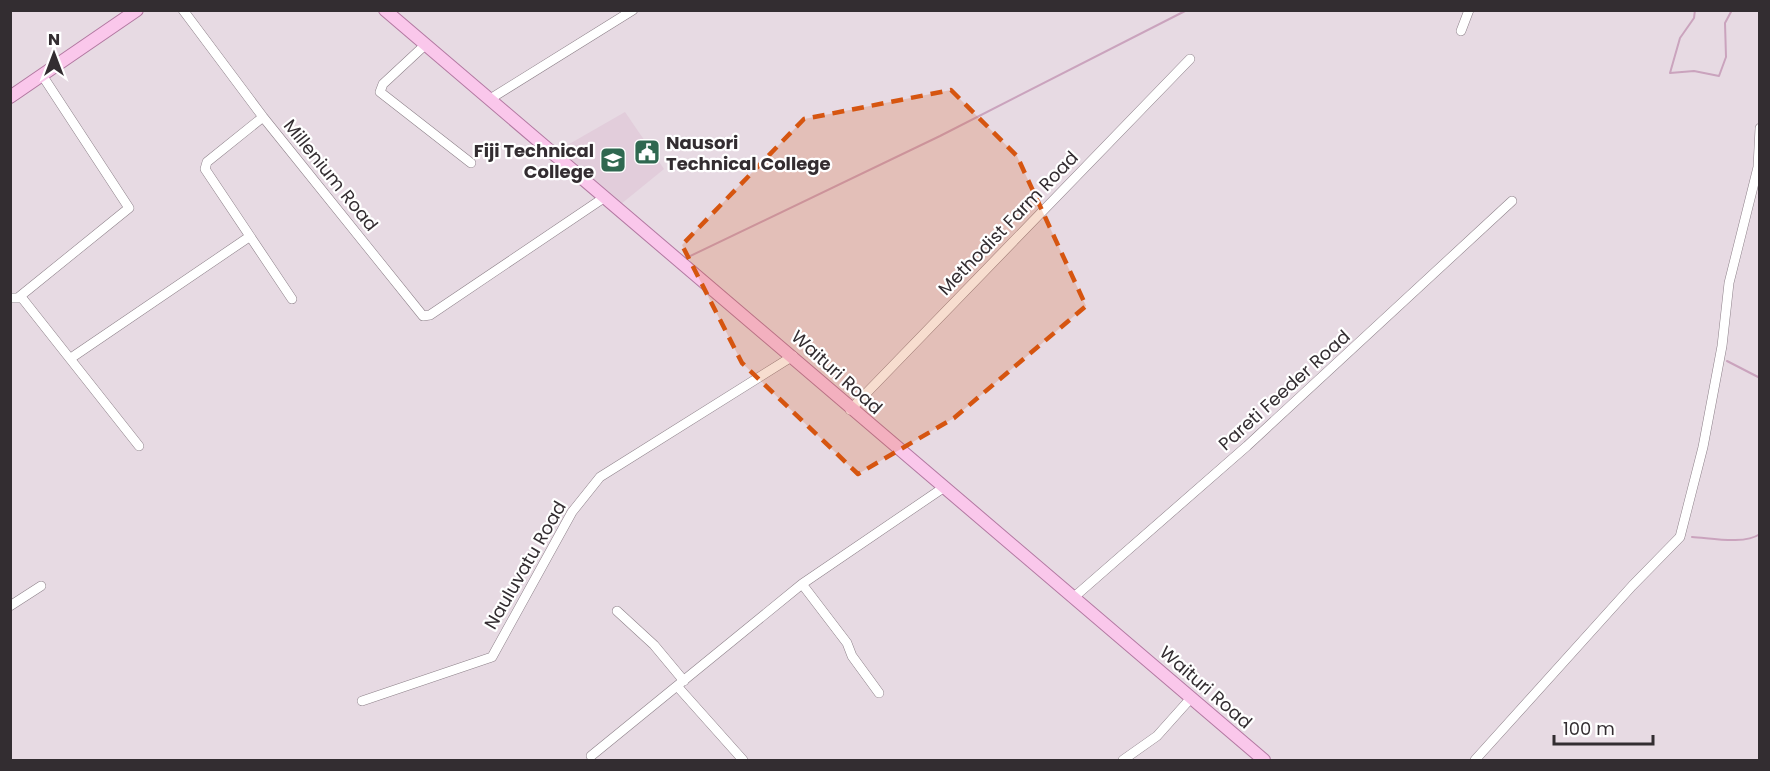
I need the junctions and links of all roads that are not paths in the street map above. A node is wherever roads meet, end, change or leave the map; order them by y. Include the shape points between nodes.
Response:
1 (137, 10) edge
2 (183, 10) edge
3 (385, 10) edge
4 (633, 10) edge
5 (1469, 10) edge
6 (1461, 31) dead end
7 (425, 45) junction
8 (1190, 59) dead end
9 (42, 75) junction
10 (10, 97) edge
11 (490, 99) junction
12 (262, 117) junction
13 (1760, 128) edge
14 (471, 163) dead end
15 (605, 197) junction
16 (1512, 201) dead end
17 (249, 237) junction
18 (15, 297) edge
19 (292, 299) dead end
20 (793, 356) junction
21 (71, 358) junction
22 (850, 410) junction
23 (139, 446) dead end
24 (943, 488) junction
25 (802, 584) junction
26 (41, 586) dead end
27 (1073, 598) junction
28 (10, 606) edge
29 (617, 611) dead end
30 (681, 683) junction
31 (879, 693) dead end
32 (1191, 698) junction
33 (362, 701) dead end
34 (591, 756) dead end
35 (743, 760) edge
36 (1123, 760) edge
37 (1264, 760) edge
38 (1475, 760) edge

1 - 9 main road
2 - 12 street, Millenium Road
3 - 7 main road, Waituri Road
4 - 11 street
5 - 6 street
7 - 11 main road, Waituri Road
7 - 14 street via 383,84 380,92
8 - 22 street, Methodist Farm Road
9 - 10 main road
9 - 18 street via 129,208
11 - 15 main road, Waituri Road
12 - 15 street, Millenium Road via 423,316
12 - 17 street, Millenium Road via 205,166 205,172
13 - 38 street via 1758,167 1729,283 1703,447 1680,537
15 - 20 main road, Waituri Road
16 - 27 street, Pareti Feeder Road via 1247,446
17 - 19 street
17 - 21 street
18 - 21 street
20 - 22 main road, Waituri Road
20 - 33 street, Nauluvatu Road via 600,477 572,512 492,657
21 - 23 street
22 - 24 main road, Waituri Road
24 - 25 street
24 - 27 main road, Waituri Road
25 - 30 street
25 - 31 street
26 - 28 street
27 - 32 main road, Waituri Road
29 - 30 street via 654,645
30 - 34 street
30 - 35 street via 684,696
32 - 36 street via 1157,736
32 - 37 main road, Waituri Road

